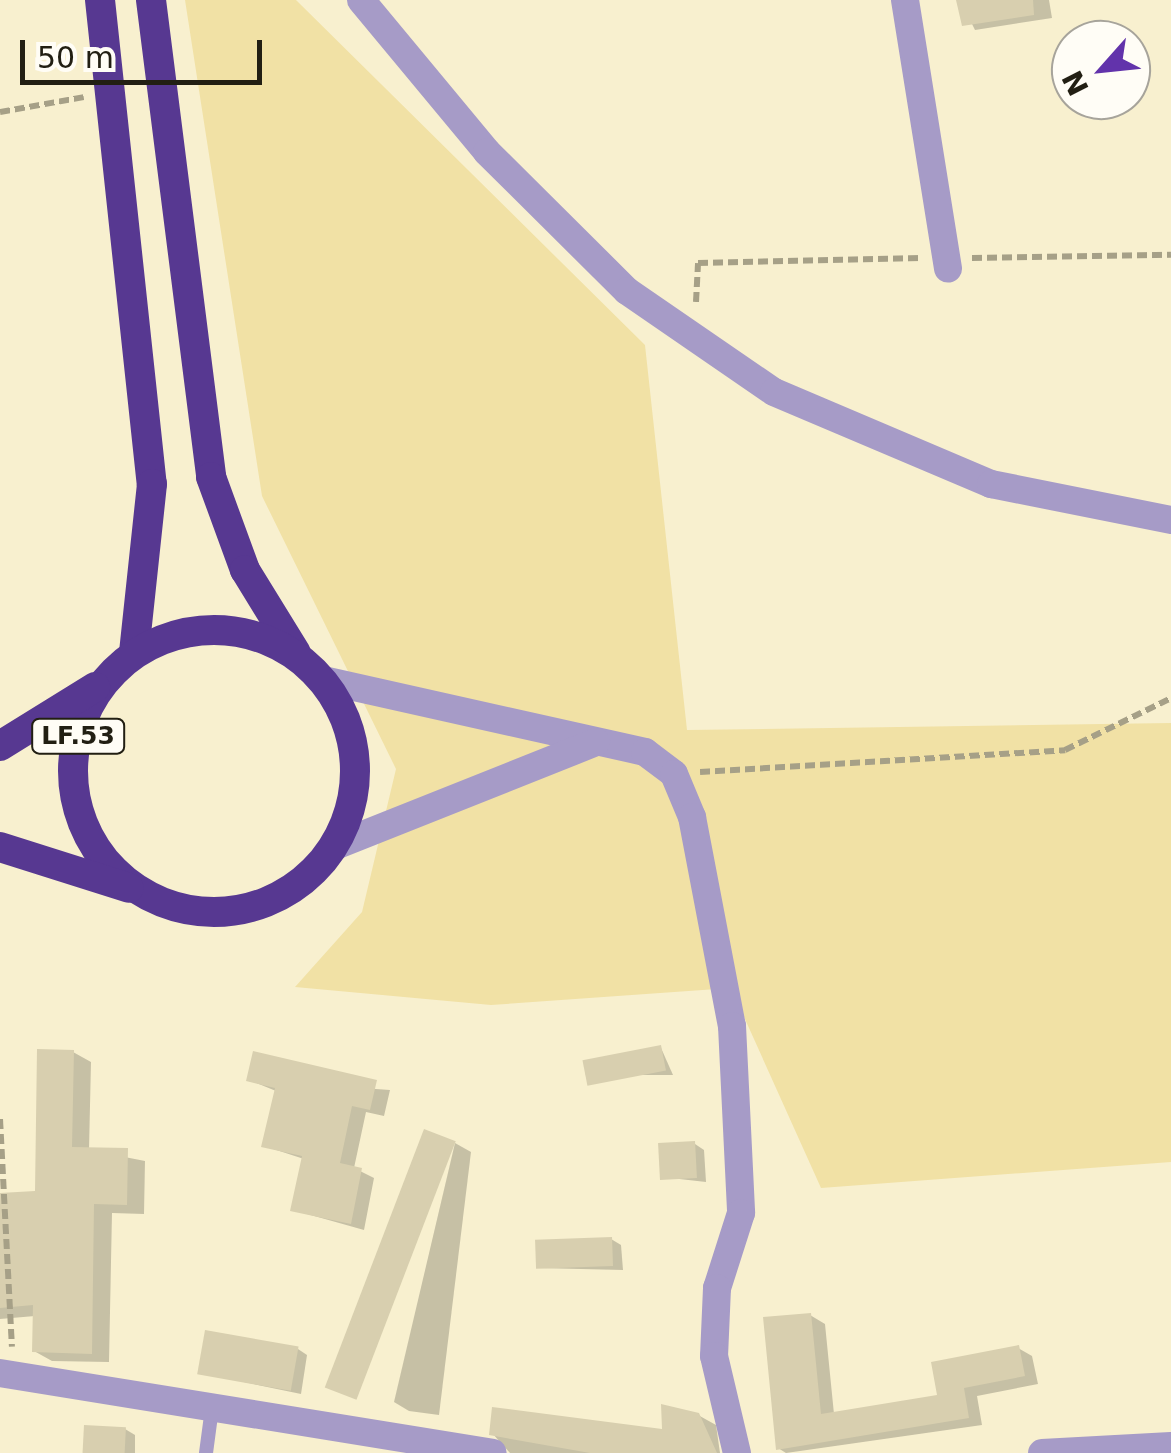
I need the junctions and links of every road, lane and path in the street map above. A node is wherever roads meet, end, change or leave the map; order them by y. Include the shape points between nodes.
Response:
1 (100, 0) edge
2 (152, 0) edge
3 (362, 0) edge
4 (906, 0) edge
5 (110, 92) junction
6 (0, 112) edge
7 (1171, 255) edge
8 (946, 261) junction
9 (694, 313) dead end
10 (1171, 520) edge
11 (134, 653) junction
12 (298, 656) junction
13 (106, 678) junction
14 (323, 680) junction
15 (1171, 698) edge
16 (597, 741) junction
17 (0, 746) edge
18 (674, 774) junction
19 (0, 846) edge
20 (335, 846) junction
21 (141, 892) junction
22 (0, 1118) edge
23 (6, 1373) edge
24 (212, 1408) junction
25 (1171, 1446) edge
26 (206, 1453) edge
27 (493, 1453) edge
28 (738, 1453) edge
29 (1042, 1453) edge

1 - 5 highway
2 - 12 highway, LF.53 via 211,477 245,570
3 - 10 street via 488,152 627,291 774,392 990,484
4 - 8 street
5 - 6 path
5 - 11 highway via 152,484
7 - 8 path
8 - 9 path via 698,263
11 - 12 highway, LF.53 via 166,637 234,630
11 - 13 highway, LF.53
12 - 14 highway, LF.53
13 - 17 highway, LF.53
13 - 21 highway, LF.53 via 74,752 74,794 86,832
14 - 16 street
14 - 20 highway, LF.53 via 356,761
15 - 18 path via 1065,750
16 - 18 street via 646,752
16 - 20 street
18 - 28 street via 692,817 732,1026 741,1213 717,1288 714,1356
19 - 21 highway, LF.53
20 - 21 highway, LF.53 via 268,902 196,910
22 - 23 path
23 - 24 street
24 - 26 lane
24 - 27 street
25 - 29 street

